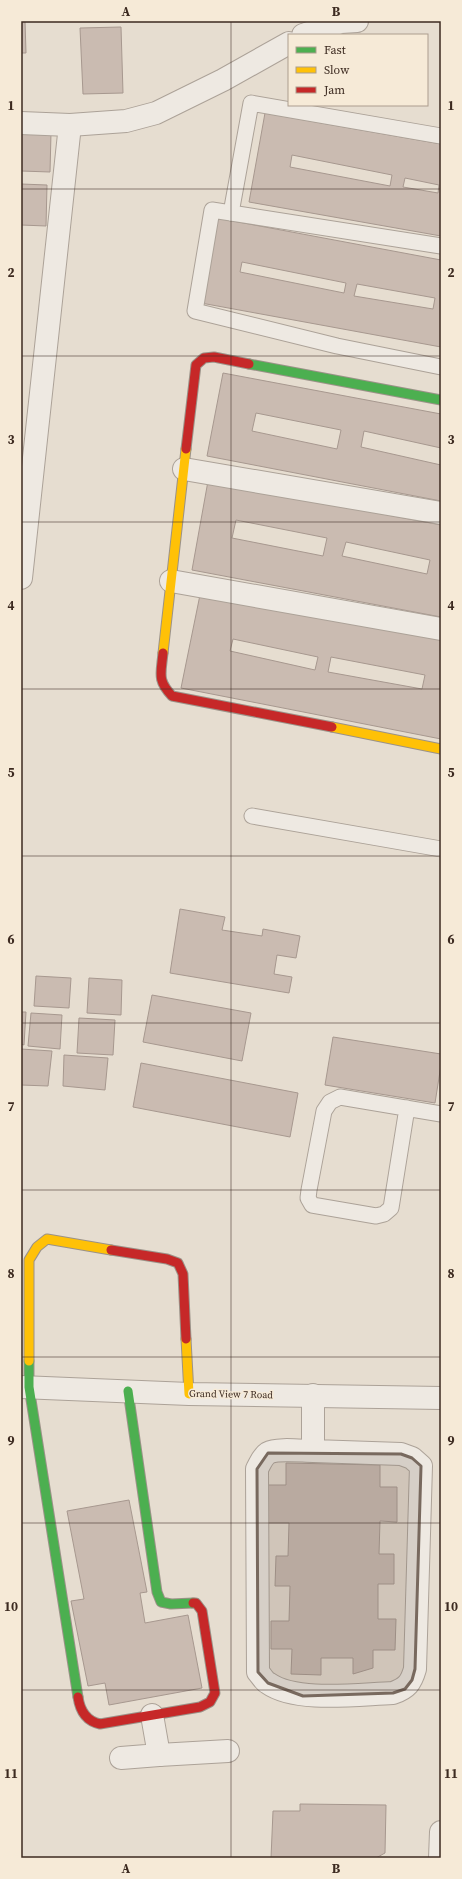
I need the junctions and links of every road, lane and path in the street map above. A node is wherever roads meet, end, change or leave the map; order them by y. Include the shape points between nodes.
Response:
1 (357, 21) edge
2 (306, 34) edge
3 (288, 44) edge
4 (21, 123) edge
5 (70, 125) junction
6 (441, 136) edge
7 (231, 213) junction
8 (441, 246) edge
9 (441, 367) edge
10 (441, 400) edge
11 (184, 469) junction
12 (441, 513) edge
13 (21, 578) edge
14 (171, 581) junction
15 (441, 629) edge
16 (441, 749) edge
17 (252, 816) dead end
18 (441, 849) edge
19 (407, 1108) junction
20 (441, 1114) edge
21 (25, 1387) edge
22 (128, 1391) junction
23 (189, 1394) junction
24 (313, 1395) junction
25 (441, 1398) edge
26 (313, 1451) junction
27 (152, 1715) junction
28 (228, 1750) dead end
29 (159, 1755) junction
30 (121, 1758) dead end
31 (441, 1832) edge
32 (440, 1858) edge

1 - 2 street via 341,22
3 - 5 street via 156,113 126,121
4 - 5 street
5 - 13 street
6 - 7 lane via 251,103
7 - 8 lane
7 - 9 lane via 212,210 195,311 337,346
10 - 11 street via 214,357 204,358 196,365
11 - 12 street
11 - 14 street
14 - 15 street
14 - 16 street via 161,671 162,684 172,696
17 - 18 lane
19 - 19 lane via 340,1097 330,1102 324,1111 309,1190 308,1198 312,1205 376,1216 391,1208
19 - 20 lane
21 - 22 street, Grand View 7 Road
21 - 23 street via 29,1260 46,1239 168,1259 178,1263 183,1274
21 - 27 street via 80,1708 92,1723 100,1724
22 - 23 street, Grand View 7 Road
22 - 27 street via 157,1592 162,1602 170,1605 196,1603 202,1611 215,1693 210,1702 200,1707
23 - 24 street, Grand View 7 Road
24 - 25 street, Grand View 7 Road
24 - 26 street
26 - 26 street via 277,1451 262,1459 257,1469 258,1672 268,1683 303,1696 393,1693 405,1688 412,1680 415,1669 420,1466 412,1458 401,1454
27 - 29 street
28 - 29 street
29 - 30 street
31 - 32 street

